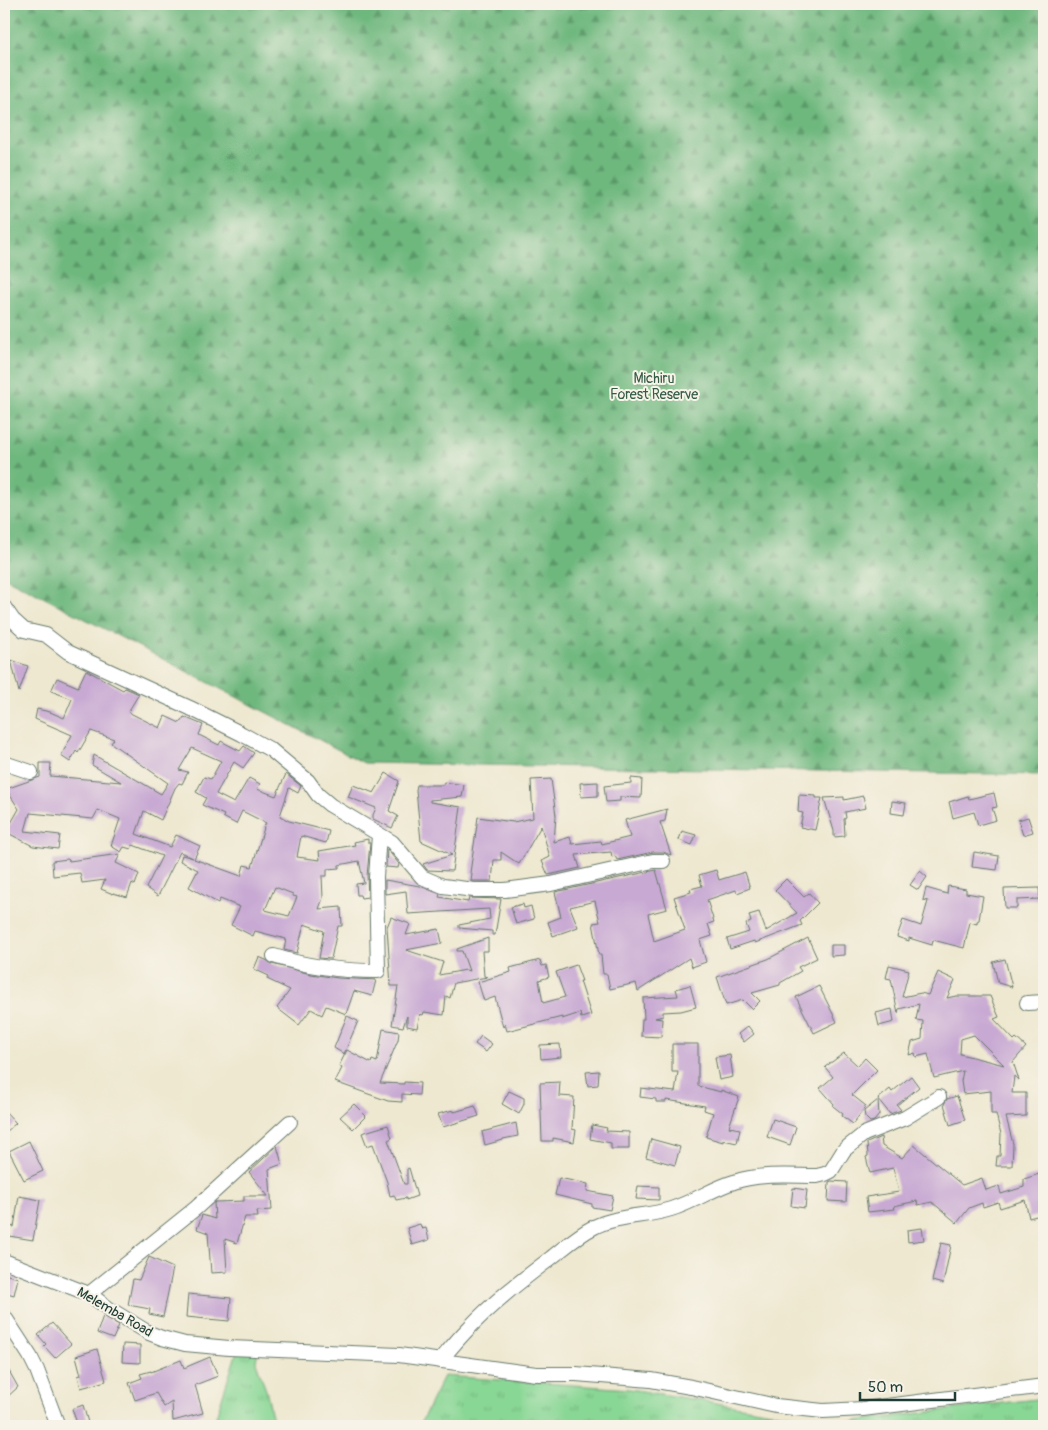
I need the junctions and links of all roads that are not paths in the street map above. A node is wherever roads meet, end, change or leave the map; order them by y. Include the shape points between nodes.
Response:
1 (4, 607) edge
2 (4, 763) edge
3 (31, 772) dead end
4 (379, 835) junction
5 (663, 860) dead end
6 (274, 956) dead end
7 (1027, 1002) dead end
8 (1044, 1002) edge
9 (939, 1097) dead end
10 (290, 1122) dead end
11 (4, 1261) edge
12 (89, 1294) junction
13 (4, 1316) edge
14 (440, 1361) junction
15 (1044, 1386) edge
16 (58, 1426) edge

1 - 4 street via 24,630 46,635 68,652 190,708 271,750 308,781 330,805
2 - 3 street
4 - 5 street via 392,842 416,871 429,881 474,890 551,884
4 - 6 street via 376,877 378,971 332,969
7 - 8 street
9 - 14 street via 906,1118 856,1139 826,1174 740,1180 671,1209 593,1227 527,1276 468,1329
10 - 12 street via 196,1208
11 - 12 street, Melemba Road
12 - 14 street, Melemba Road via 137,1326 185,1344 399,1355
13 - 16 street via 37,1370
14 - 15 street, Melemba Road via 536,1374 651,1380 770,1404 823,1411

